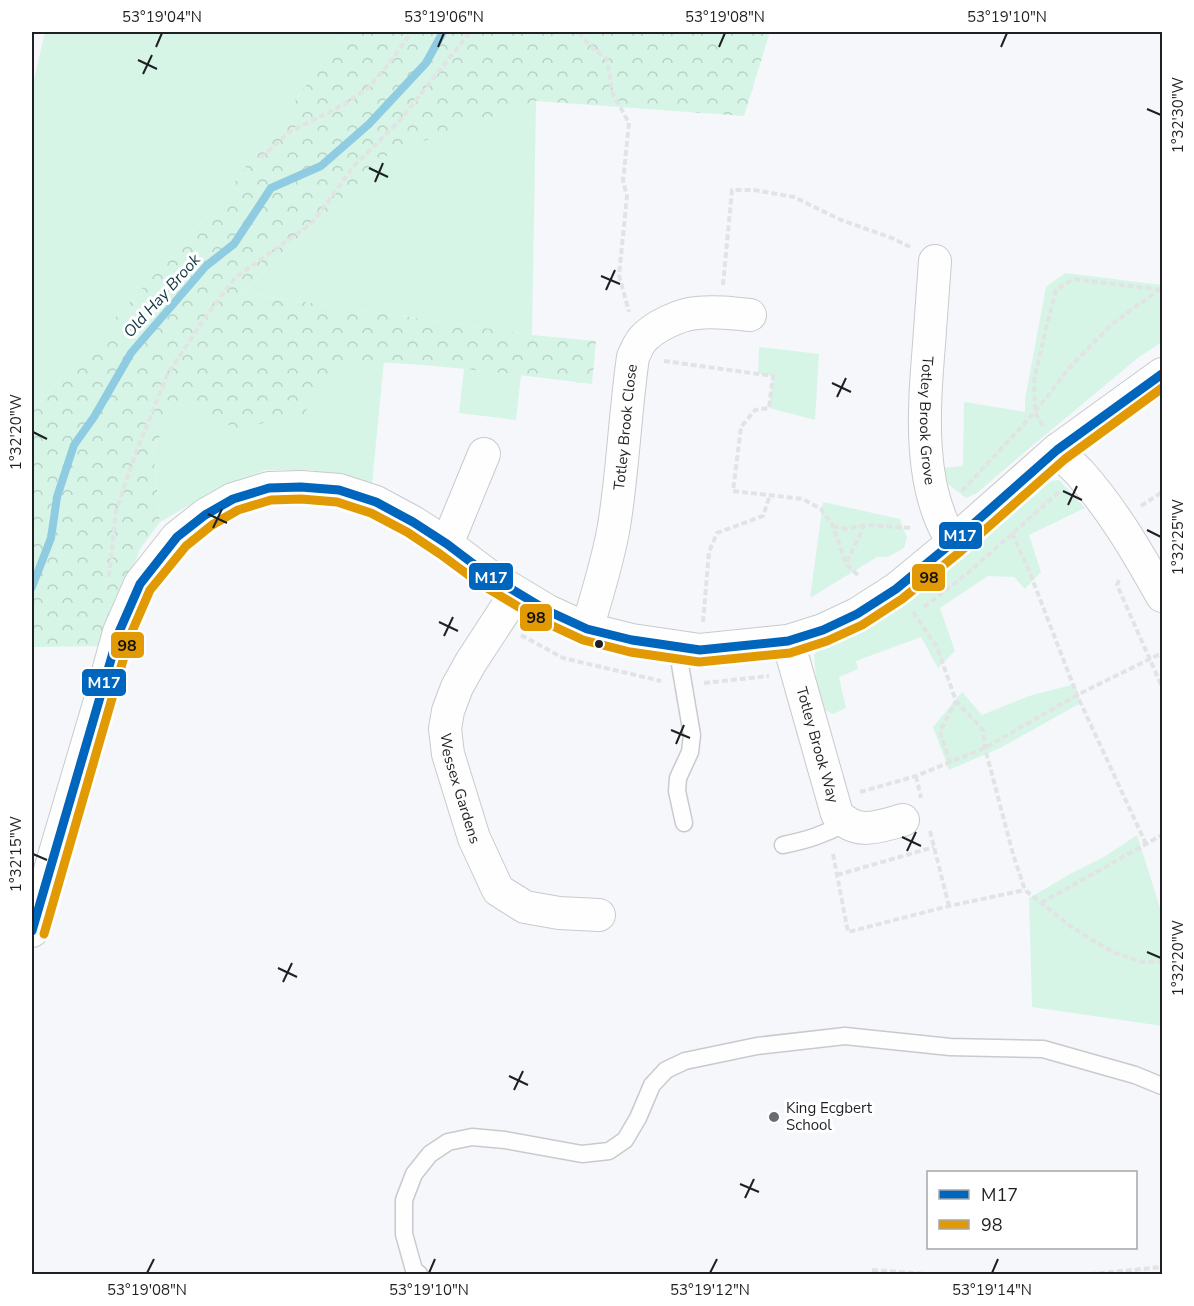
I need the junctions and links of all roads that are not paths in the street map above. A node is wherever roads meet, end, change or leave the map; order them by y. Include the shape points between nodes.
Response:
1 (935, 261) road end
2 (735, 314) road end
3 (1162, 374) edge
4 (1057, 450) junction
5 (484, 454) dead end
6 (945, 529) junction
7 (447, 544) junction
8 (516, 593) junction
9 (1162, 596) edge
10 (587, 629) junction
11 (788, 641) junction
12 (688, 649) junction
13 (836, 818) junction
14 (918, 818) road end
15 (684, 823) dead end
16 (783, 845) dead end
17 (599, 915) dead end
18 (32, 931) edge
19 (1162, 1086) edge
20 (419, 1275) edge

1 - 6 street, Totley Brook Grove via 925,389 926,452 934,502
2 - 10 street, Totley Brook Close via 694,313 668,322 651,331 637,349 613,529
3 - 4 street
4 - 6 street
4 - 9 street via 1086,481 1134,546
5 - 7 street
6 - 11 street via 889,594 823,630
7 - 8 street
7 - 18 street via 376,502 339,490 301,487 269,488 232,499 177,537 140,584 119,632
8 - 10 street
8 - 17 street, Wessex Gardens via 457,687 445,729 448,754 474,838 498,890 525,907
10 - 12 street
11 - 12 street
11 - 13 street, Totley Brook Way
12 - 15 lane via 692,735 677,791
13 - 14 street via 855,827 875,828
13 - 16 lane via 809,840
19 - 20 lane via 1043,1049 950,1047 845,1036 757,1046 685,1061 666,1070 652,1085 626,1140 609,1151 582,1154 472,1137 448,1142 430,1154 414,1174 404,1200 404,1234

